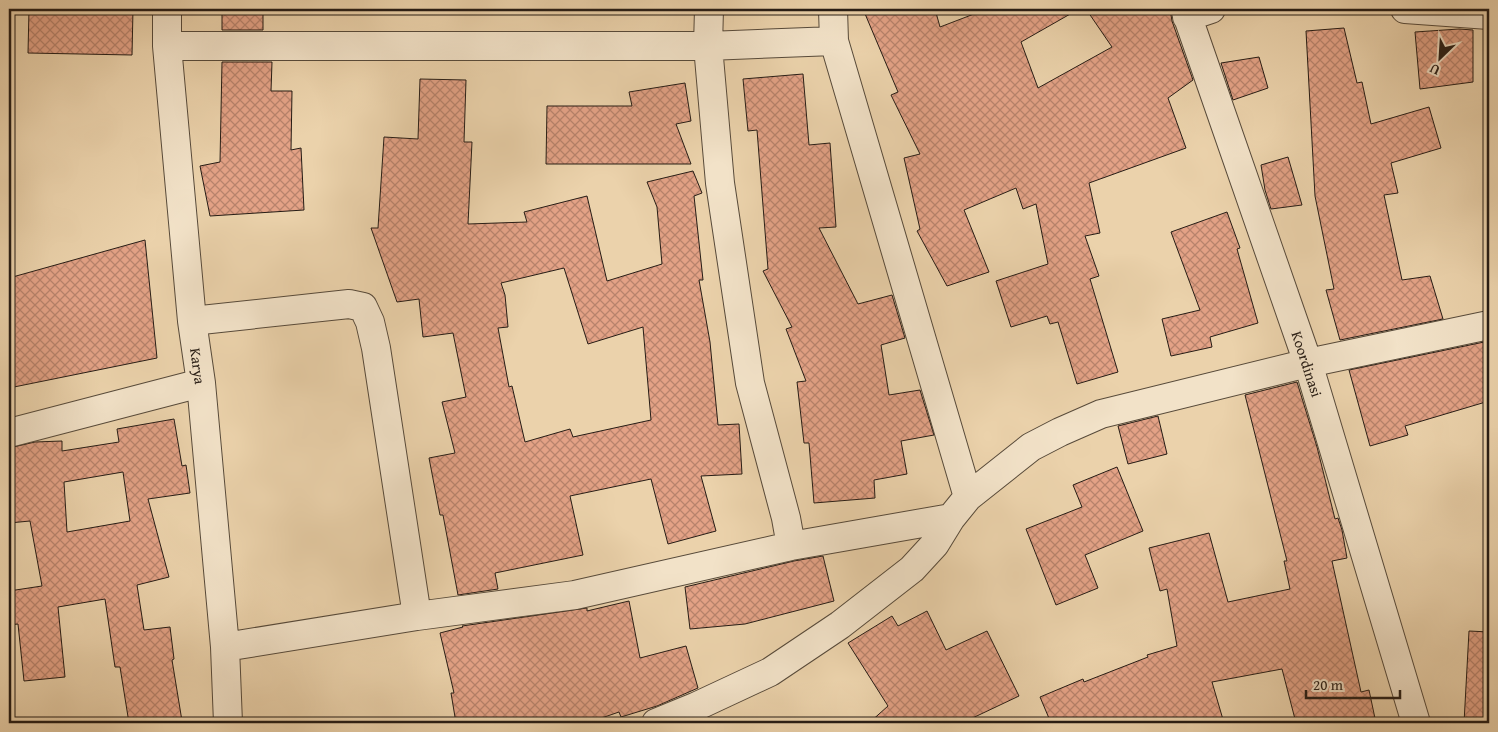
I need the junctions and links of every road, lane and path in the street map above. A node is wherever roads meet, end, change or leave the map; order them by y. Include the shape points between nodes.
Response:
1 (167, 9) edge
2 (709, 9) edge
3 (834, 9) edge
4 (1405, 9) edge
5 (1194, 11) edge
6 (1489, 15) edge
7 (834, 41) junction
8 (167, 46) junction
9 (708, 46) junction
10 (192, 321) junction
11 (1489, 325) edge
12 (1308, 363) junction
13 (201, 383) junction
14 (9, 433) edge
15 (968, 497) junction
16 (951, 518) junction
17 (791, 546) junction
18 (417, 616) junction
19 (225, 647) junction
20 (228, 723) edge
21 (656, 723) edge
22 (1416, 723) edge

1 - 8 street, Karya
2 - 9 street
3 - 7 street
4 - 6 street
5 - 12 street, Koordinasi
7 - 9 street
7 - 15 street
8 - 9 street
8 - 10 street, Karya
9 - 17 street via 720,183 750,383
10 - 13 street, Karya
10 - 18 street via 349,304 363,307 376,348
11 - 12 street
12 - 15 street via 1101,414 1031,447
12 - 22 street, Koordinasi
13 - 14 street
13 - 19 street, Karya
15 - 16 street
16 - 17 street
16 - 21 street via 935,544 912,569 840,625 770,672
17 - 18 street via 575,595
18 - 19 street
19 - 20 street, Karya

